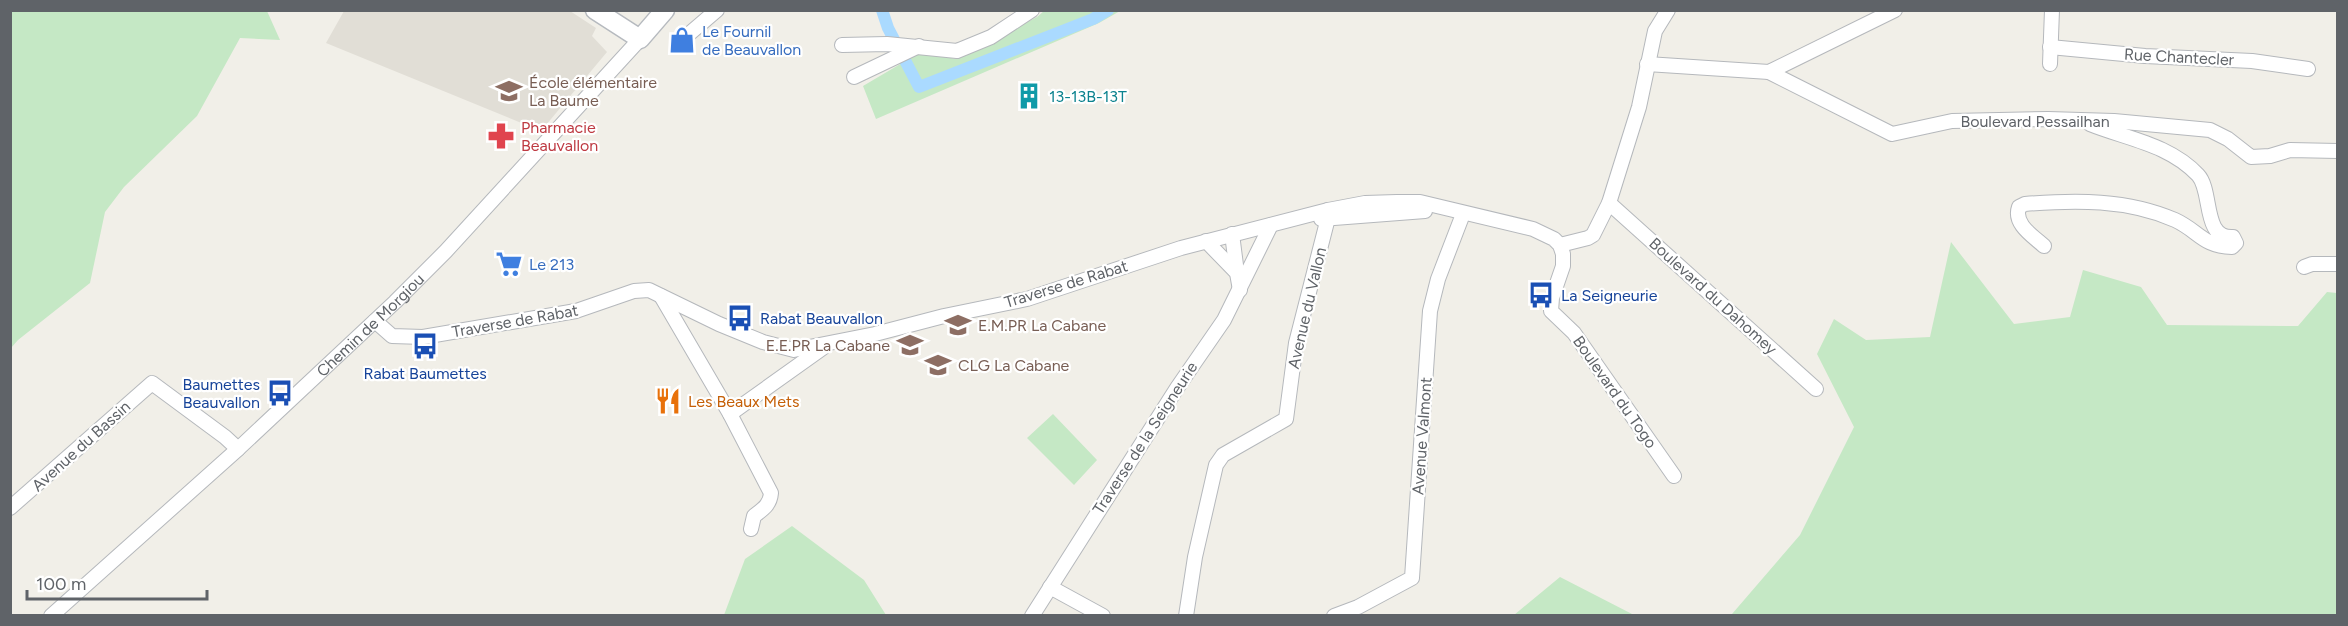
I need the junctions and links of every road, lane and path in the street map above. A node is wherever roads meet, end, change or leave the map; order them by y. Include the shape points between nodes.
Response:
1 (595, 10) edge
2 (665, 10) edge
3 (717, 10) edge
4 (1032, 10) edge
5 (1668, 10) edge
6 (1895, 10) edge
7 (2052, 10) edge
8 (689, 34) dead end
9 (640, 39) junction
10 (842, 45) dead end
11 (919, 46) junction
12 (2050, 47) junction
13 (1647, 64) junction
14 (2050, 64) dead end
15 (2308, 69) dead end
16 (1769, 72) junction
17 (854, 77) dead end
18 (2080, 120) junction
19 (2337, 151) edge
20 (1609, 202) junction
21 (1328, 214) junction
22 (1463, 214) junction
23 (1271, 225) junction
24 (1232, 234) junction
25 (1206, 241) junction
26 (1560, 245) junction
27 (2044, 246) dead end
28 (2337, 264) edge
29 (2304, 267) dead end
30 (1237, 273) junction
31 (1240, 290) junction
32 (661, 296) junction
33 (375, 321) junction
34 (829, 345) junction
35 (1816, 389) dead end
36 (730, 414) junction
37 (238, 449) junction
38 (1674, 476) dead end
39 (10, 508) edge
40 (751, 529) dead end
41 (1050, 587) junction
42 (51, 615) edge
43 (1032, 615) edge
44 (1103, 615) edge
45 (1186, 615) edge
46 (1334, 615) edge

1 - 9 street
2 - 9 street, Chemin de Morgiou
3 - 8 street
4 - 11 street via 991,37 957,51
5 - 13 street via 1655,31
6 - 16 street
7 - 12 street
9 - 33 street, Chemin de Morgiou via 446,251
10 - 11 street
11 - 17 street
12 - 14 street
12 - 15 street, Rue Chantecler
13 - 16 street
13 - 20 street
16 - 18 street, Boulevard Pessailhan via 1892,134 1953,121
18 - 19 street, Boulevard Pessailhan via 2210,130 2251,156 2290,150
18 - 27 street via 2175,156 2204,182 2213,225 2236,243 2232,247 2210,244 2175,220 2128,206 2069,200 2019,207 2019,221
20 - 26 street via 1593,235
20 - 35 street, Boulevard du Dahomey
21 - 22 street via 1365,203 1420,202
21 - 23 street
21 - 45 street, Avenue du Vallon via 1296,343 1286,419 1223,455 1216,465
22 - 26 street via 1533,230
22 - 46 street, Avenue Valmont via 1430,311 1412,578 1358,607
23 - 24 street
23 - 31 street, Traverse de la Seigneurie
24 - 25 street
24 - 30 street
25 - 30 street
25 - 34 street, Traverse de Rabat via 1027,299
26 - 38 street, Boulevard du Togo via 1563,266 1551,311 1574,333
28 - 29 street
30 - 31 street
31 - 41 street, Traverse de la Seigneurie
32 - 33 street, Traverse de Rabat via 649,290 634,291 576,311 423,337 393,336
32 - 34 street, Traverse de Rabat via 778,347 794,350
32 - 36 street
33 - 37 street, Chemin de Morgiou
34 - 36 street
36 - 40 street via 771,493 767,506 754,516
37 - 39 street, Avenue du Bassin via 152,383
37 - 42 street, Chemin de Morgiou
41 - 43 street, Traverse de la Seigneurie
41 - 44 street

